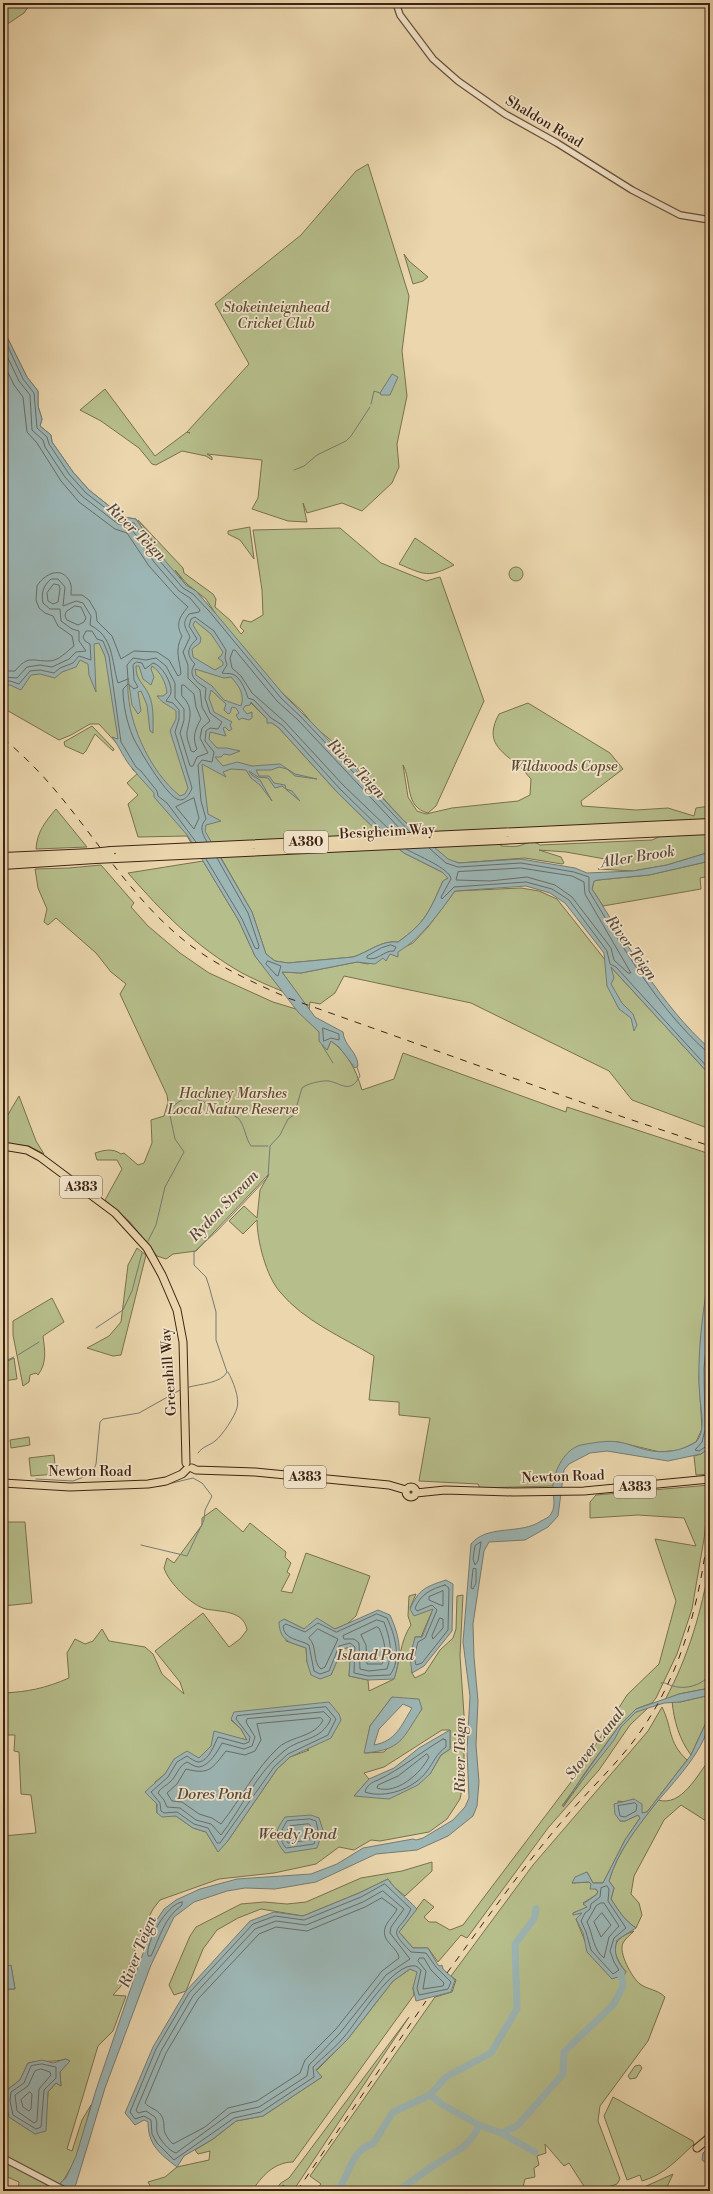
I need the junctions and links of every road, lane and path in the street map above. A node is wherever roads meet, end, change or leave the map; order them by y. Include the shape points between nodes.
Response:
1 (396, 3) edge
2 (710, 220) edge
3 (710, 823) edge
4 (710, 830) edge
5 (455, 838) junction
6 (3, 857) edge
7 (17, 859) junction
8 (3, 864) edge
9 (3, 1146) edge
10 (189, 1465) junction
11 (707, 1480) edge
12 (3, 1483) edge
13 (710, 2137) edge
14 (698, 2148) dead end
15 (3, 2158) edge
16 (66, 2191) edge

1 - 2 street, Shaldon Road via 400,15 433,59 458,81 505,114 558,143 632,190 680,215
3 - 5 highway, Besigheim Way / A380
4 - 5 highway, Besigheim Way / A380
5 - 7 highway, Besigheim Way / A380, bridge
6 - 7 highway, A380
7 - 8 highway, A380
9 - 10 main road, Greenhill Way / A383 via 27,1150 40,1158 115,1212 147,1248 170,1292 181,1330
10 - 11 main road, Newton Road / A383 via 203,1469 389,1485 406,1490 411,1487 416,1493 445,1490 549,1492
10 - 12 main road, Newton Road via 176,1476 161,1483 142,1485 70,1487
13 - 14 main road
15 - 16 street

